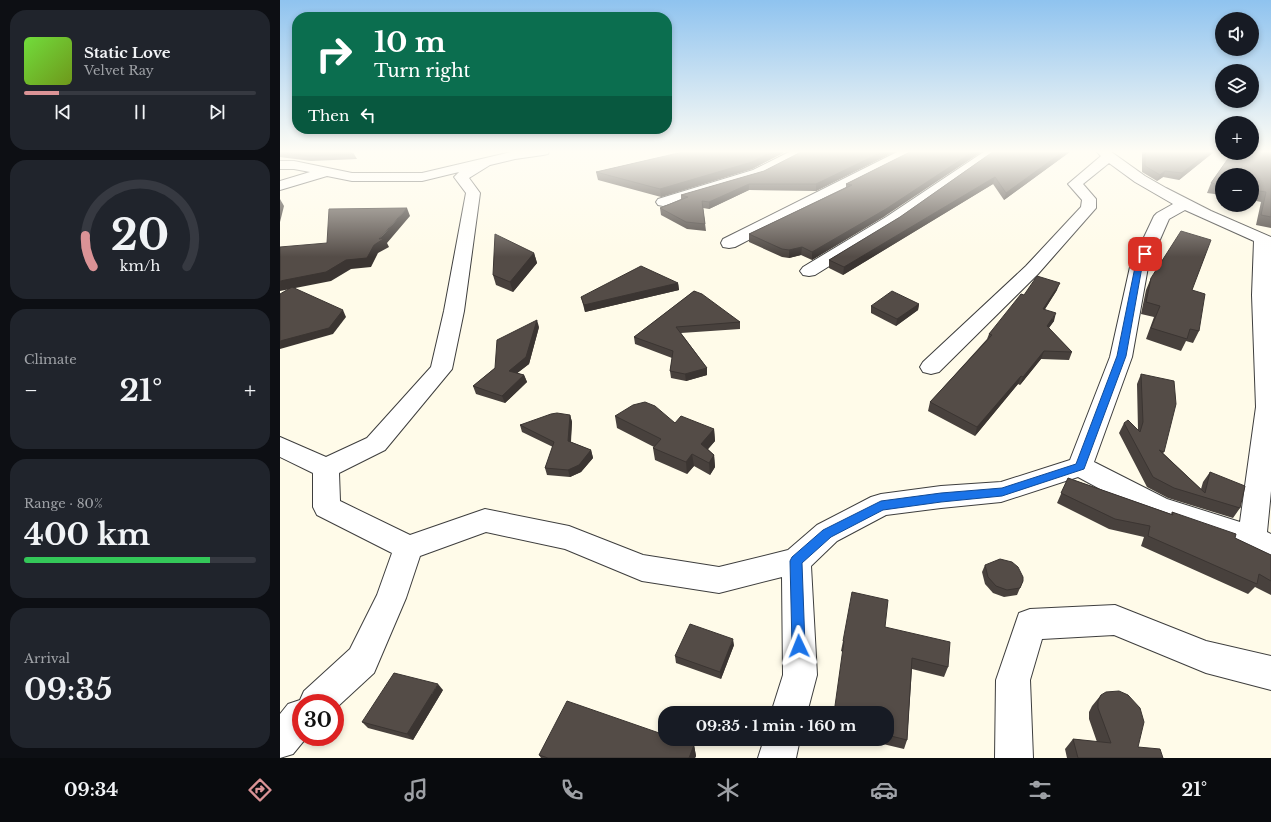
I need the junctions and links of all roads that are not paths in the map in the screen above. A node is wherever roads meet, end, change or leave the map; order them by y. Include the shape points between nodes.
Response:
1 (468, 186) edge
2 (715, 186) edge
3 (840, 186) edge
4 (941, 186) edge
5 (1077, 186) edge
6 (1155, 186) edge
7 (664, 202) dead end
8 (1185, 204) junction
9 (1266, 241) edge
10 (729, 243) dead end
11 (810, 271) dead end
12 (931, 366) dead end
13 (280, 446) edge
14 (1080, 466) junction
15 (326, 468) junction
16 (1261, 543) edge
17 (408, 548) junction
18 (796, 561) junction
19 (1271, 673) edge
20 (326, 694) edge
21 (791, 706) edge
22 (292, 727) edge
23 (280, 741) edge
24 (780, 746) edge
25 (777, 758) edge
26 (1014, 758) edge

1 - 15 street via 473,192 454,311 441,369 376,444
2 - 7 street
3 - 10 street
4 - 11 street
5 - 12 street via 1089,199 1088,208 1032,270
6 - 8 street
8 - 9 street
8 - 14 street via 1162,216 1139,267 1121,356
9 - 16 street via 1260,295 1268,407
13 - 15 street
14 - 16 street via 1158,507
14 - 18 street via 1002,492 881,505 827,533
15 - 17 street via 327,507
17 - 18 street via 485,520 569,538 642,568 719,580
17 - 20 street via 391,598 362,661
18 - 21 street via 800,675
19 - 26 street via 1206,657 1115,620 1030,624 1013,680
22 - 23 street
24 - 25 street

